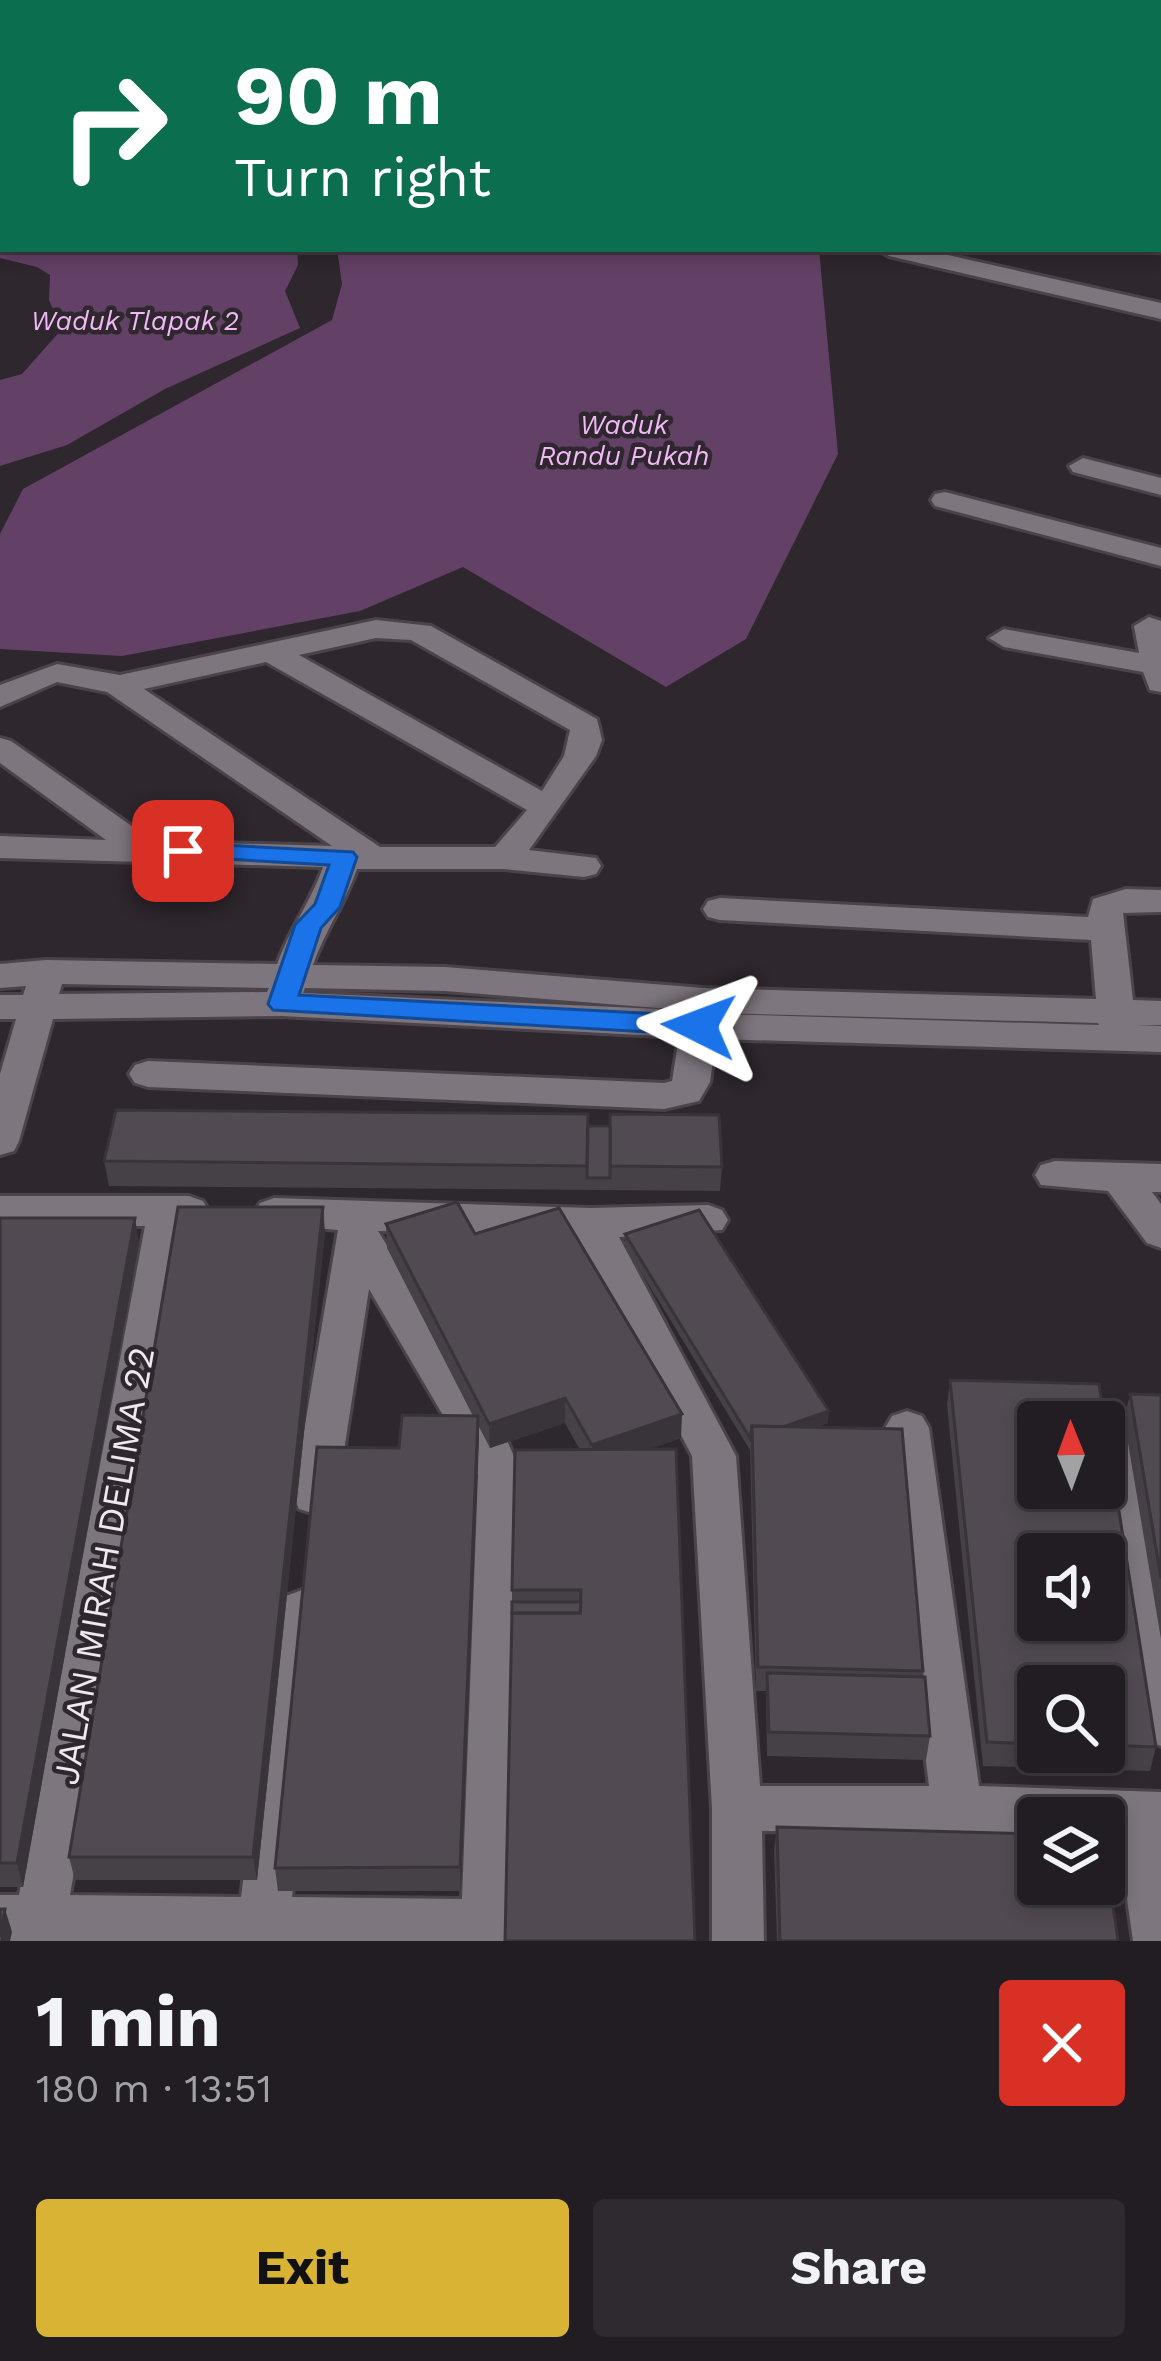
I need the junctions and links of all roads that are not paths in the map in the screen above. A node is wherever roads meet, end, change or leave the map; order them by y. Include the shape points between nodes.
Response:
1 (903, 252) edge
2 (1161, 311) edge
3 (1083, 466) dead end
4 (1161, 487) edge
5 (945, 500) dead end
6 (1161, 557) edge
7 (1149, 626) dead end
8 (1004, 638) dead end
9 (271, 652) junction
10 (1159, 674) edge
11 (118, 686) junction
12 (0, 698) edge
13 (0, 748) edge
14 (546, 807) junction
15 (0, 847) edge
16 (142, 849) junction
17 (359, 858) junction
18 (504, 858) junction
19 (584, 866) dead end
20 (1161, 901) edge
21 (327, 907) junction
22 (720, 909) dead end
23 (1108, 929) junction
24 (0, 976) edge
25 (43, 988) junction
26 (286, 989) junction
27 (326, 991) junction
28 (0, 1006) edge
29 (701, 1013) junction
30 (1161, 1013) edge
31 (1117, 1025) junction
32 (1161, 1039) edge
33 (148, 1074) dead end
34 (0, 1141) edge
35 (1055, 1175) dead end
36 (1119, 1177) junction
37 (1161, 1178) edge
38 (168, 1210) junction
39 (0, 1211) edge
40 (708, 1220) edge
41 (591, 1222) junction
42 (360, 1228) junction
43 (1161, 1233) edge
44 (907, 1428) edge
45 (1125, 1507) edge
46 (1161, 1725) edge
47 (957, 1808) junction
48 (737, 1809) junction
49 (1150, 1814) edge
50 (263, 1922) junction
51 (25, 1927) edge
52 (487, 1932) edge
53 (738, 1941) edge
54 (1160, 1941) edge

1 - 2 street
3 - 4 street
5 - 6 street
7 - 10 street
8 - 10 street
9 - 11 street
9 - 14 street
9 - 14 street via 376,628 420,632 586,726 588,743
11 - 12 street via 61,670
11 - 17 street
13 - 16 street
14 - 18 street
15 - 16 street
16 - 17 street
17 - 18 street
17 - 21 street
18 - 19 street
20 - 23 street via 1112,902
21 - 26 street via 308,925
21 - 27 street via 335,927
22 - 23 street
23 - 31 street
24 - 25 street
25 - 26 street
25 - 28 street
25 - 34 street
26 - 27 street
27 - 29 street
29 - 31 street
29 - 33 street via 686,1092 664,1096
30 - 31 street
31 - 32 street
35 - 36 street
36 - 37 street
36 - 43 street
38 - 39 street
38 - 42 street
38 - 51 street, JALAN MIRAH DELIMA 22
40 - 41 street
41 - 42 street
41 - 48 street via 714,1456
42 - 50 street via 318,1468
42 - 52 street via 500,1475
44 - 47 street
45 - 46 street
47 - 48 street
47 - 49 street
48 - 53 street
49 - 54 street
50 - 51 street
50 - 52 street

